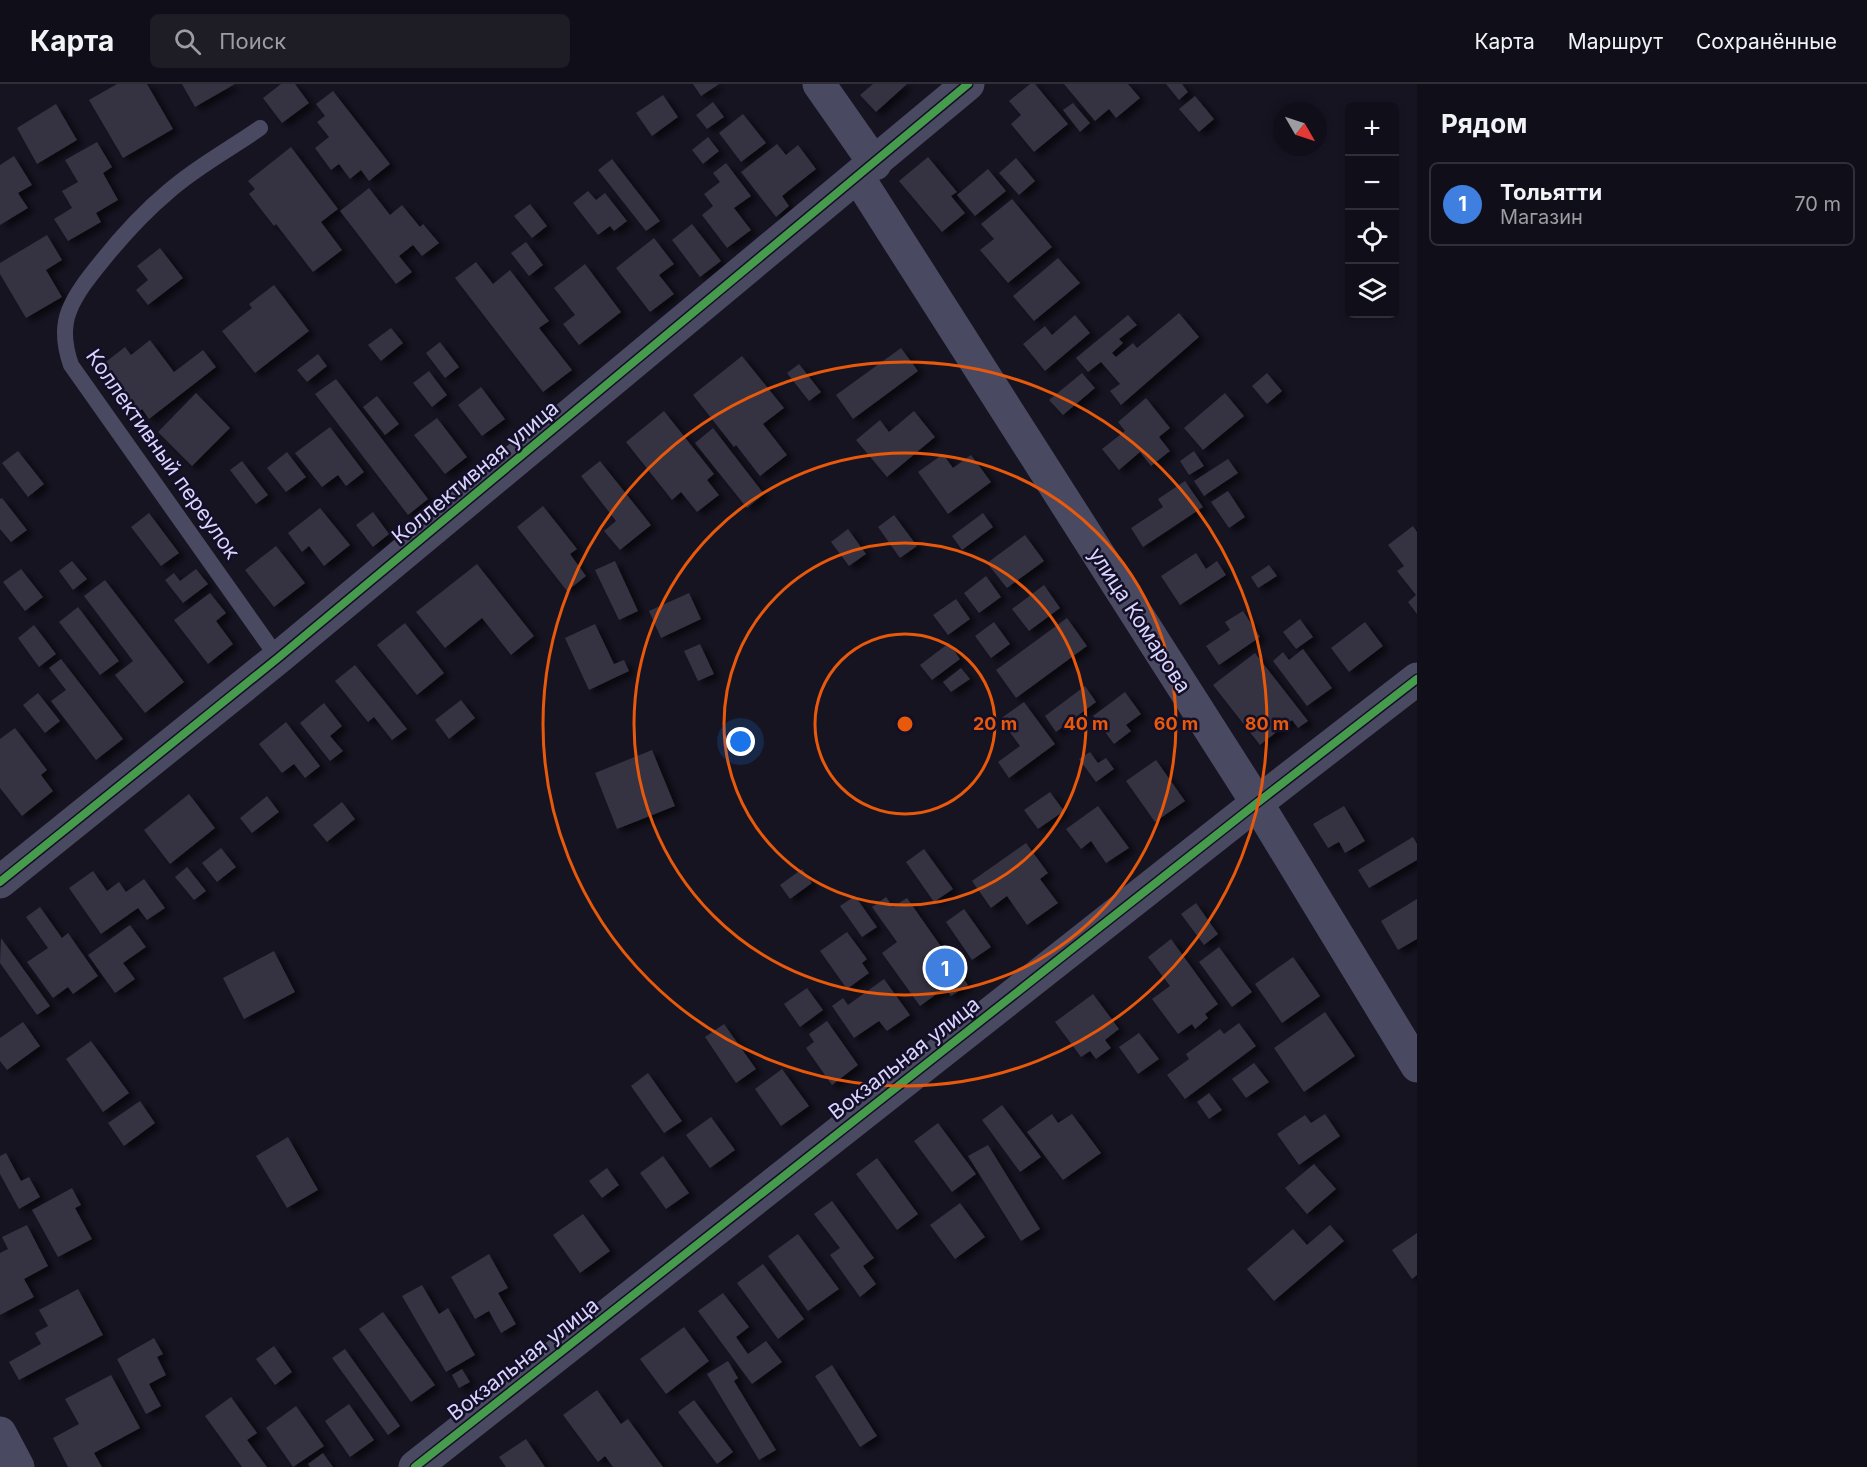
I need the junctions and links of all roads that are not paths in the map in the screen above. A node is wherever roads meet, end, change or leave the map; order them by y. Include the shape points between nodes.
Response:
1 (819, 84) edge
2 (968, 84) edge
3 (260, 128) dead end
4 (866, 171) junction
5 (278, 658) junction
6 (1417, 679) edge
7 (1257, 802) junction
8 (0, 882) edge
9 (1417, 1066) edge
10 (0, 1433) edge
11 (18, 1467) edge
12 (415, 1467) edge

1 - 4 street, улица Комарова
2 - 4 street, Коллективная улица
3 - 5 lane, Коллективный переулок via 170,190 133,225 77,295 68,312 64,337 71,365
4 - 5 street, Коллективная улица
4 - 7 street, улица Комарова
5 - 8 street, Коллективная улица
6 - 7 street, Вокзальная улица
7 - 9 street, улица Комарова
7 - 12 street, Вокзальная улица
10 - 11 street

